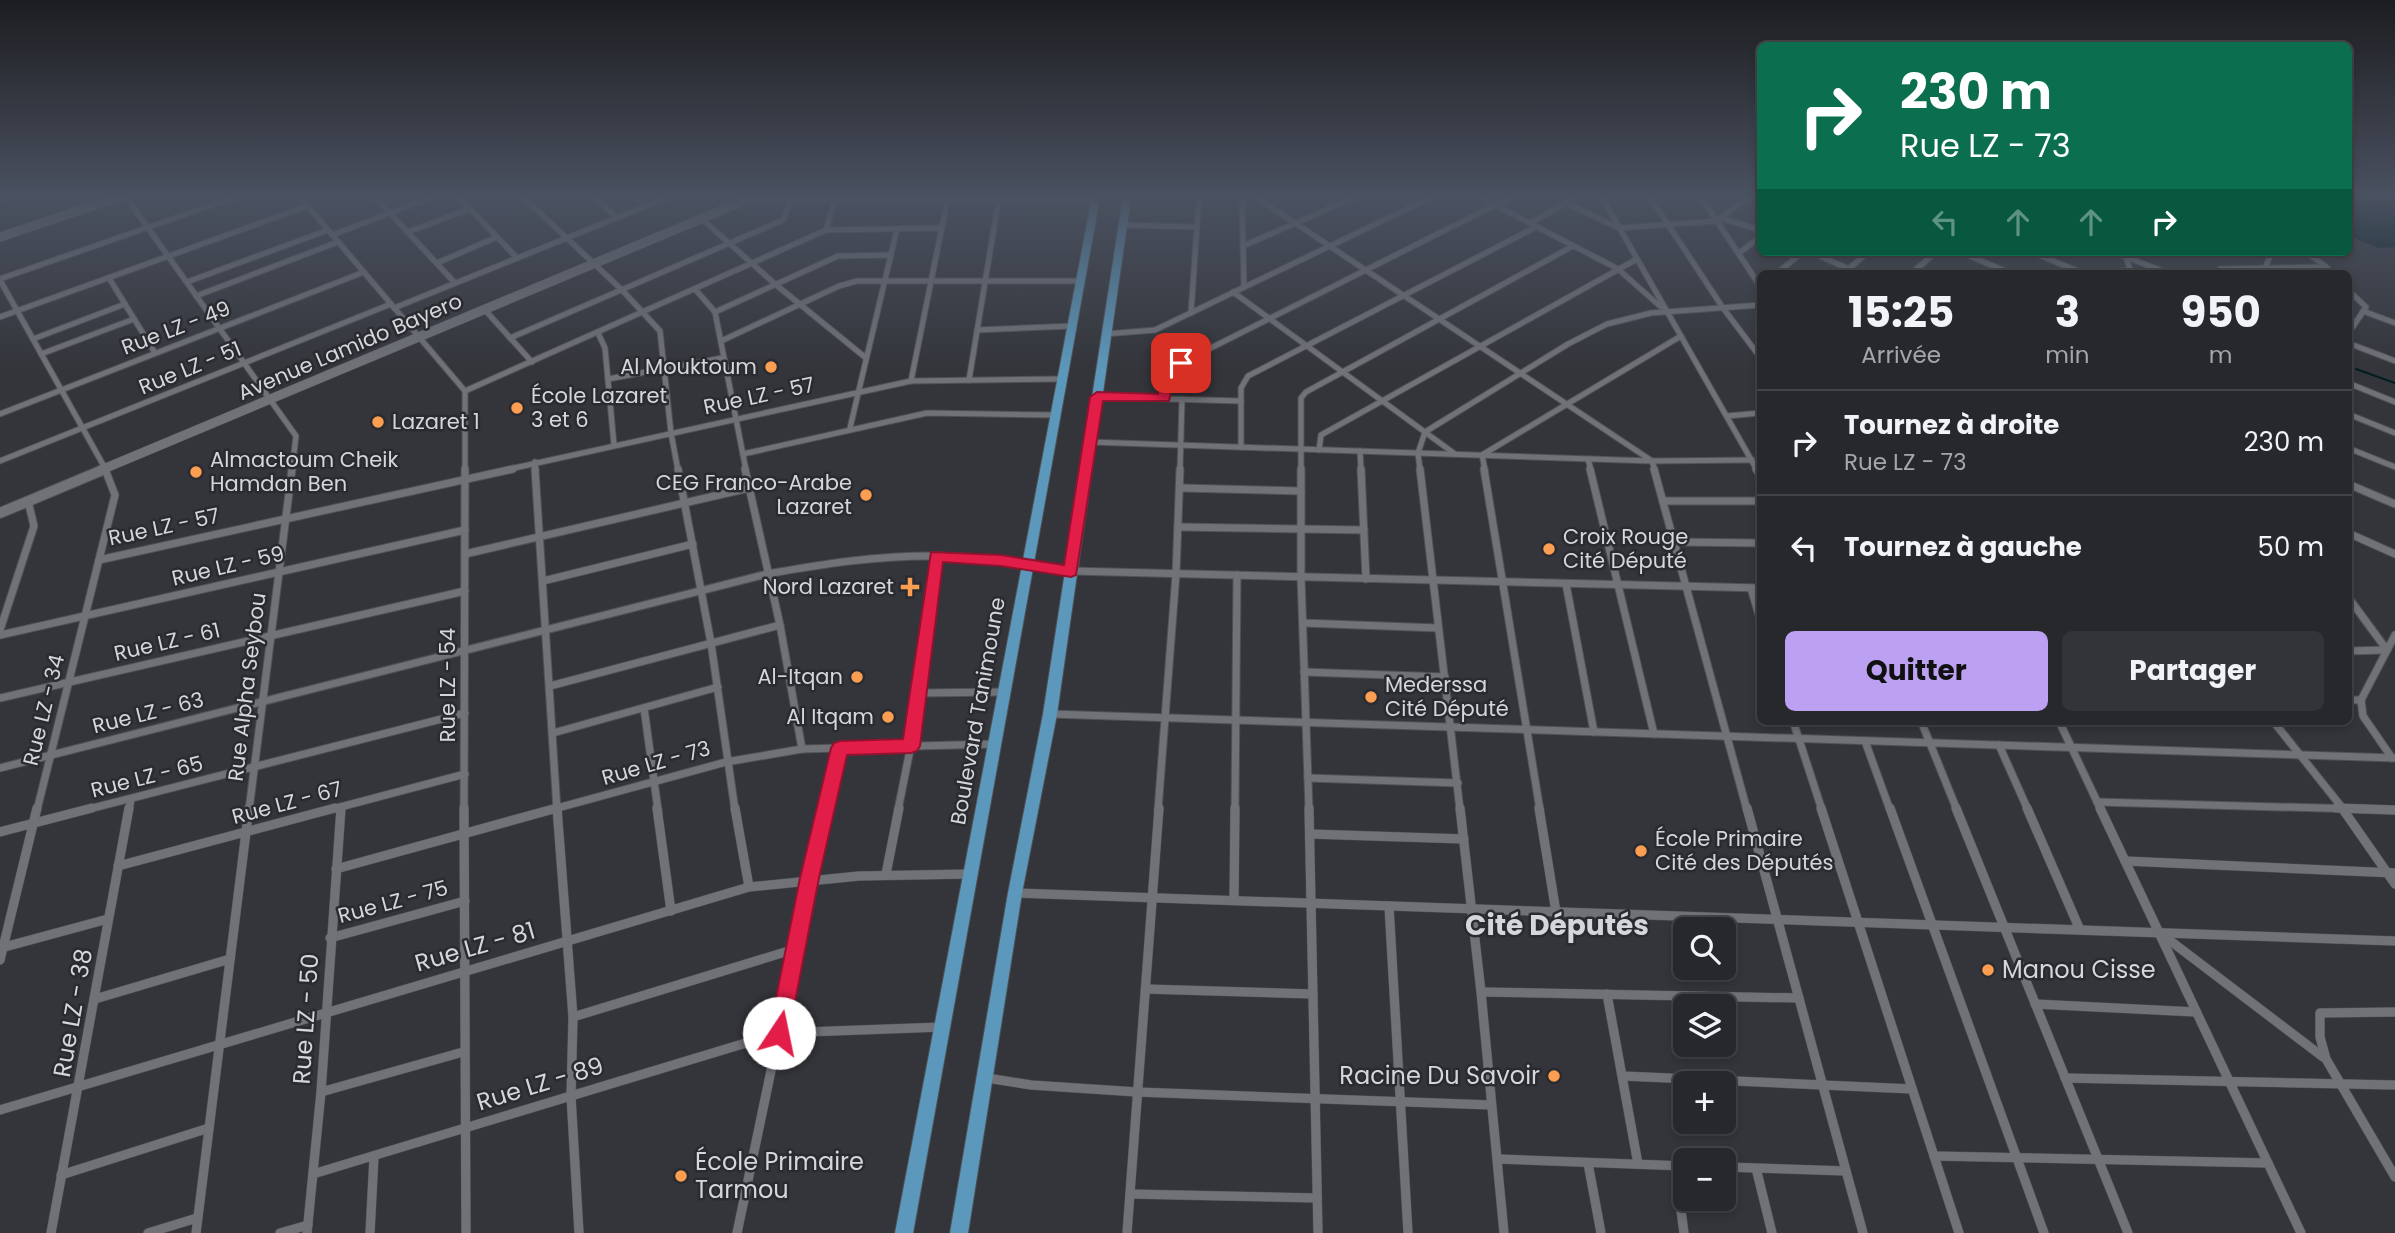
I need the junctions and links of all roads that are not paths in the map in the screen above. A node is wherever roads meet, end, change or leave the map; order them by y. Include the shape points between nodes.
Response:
1 (72, 255) edge
2 (173, 255) edge
3 (266, 255) edge
4 (305, 255) edge
5 (349, 255) edge
6 (428, 255) edge
7 (456, 255) edge
8 (514, 255) edge
9 (526, 255) edge
10 (584, 255) edge
11 (617, 255) edge
12 (703, 255) edge
13 (742, 255) edge
14 (770, 255) edge
15 (891, 255) joint
16 (937, 255) edge
17 (989, 255) edge
18 (1086, 255) edge
19 (1117, 255) edge
20 (1195, 255) edge
21 (1243, 255) edge
22 (1315, 255) edge
23 (1342, 255) edge
24 (1400, 255) edge
25 (1480, 255) edge
26 (1558, 255) edge
27 (1590, 255) edge
28 (1634, 255) edge
29 (1687, 255) edge
30 (1740, 255) edge
31 (169, 256) junction
32 (1798, 256) edge
33 (1818, 256) edge
34 (1863, 256) edge
35 (1931, 256) edge
36 (1970, 256) edge
37 (2041, 256) edge
38 (2311, 256) edge
39 (2126, 257) joint
40 (517, 258) junction
41 (1637, 259) junction
42 (436, 263) junction
43 (751, 263) junction
44 (595, 264) junction
45 (2326, 267) junction
46 (1618, 269) junction
47 (1781, 270) edge
48 (1844, 270) edge
49 (1847, 270) edge
50 (1915, 270) edge
51 (2003, 270) edge
52 (2075, 270) edge
53 (2129, 270) edge
54 (2160, 270) edge
55 (2219, 270) edge
56 (2267, 270) edge
57 (2329, 270) edge
58 (1367, 271) junction
59 (364, 272) junction
60 (109, 278) junction
61 (0, 280) edge
62 (984, 281) junction
63 (1081, 281) junction
64 (1757, 281) edge
65 (187, 282) junction
66 (886, 282) junction
67 (932, 282) junction
68 (455, 283) junction
69 (775, 284) junction
70 (1244, 287) junction
71 (695, 289) junction
72 (622, 290) junction
73 (1233, 292) junction
74 (2352, 294) edge
75 (196, 296) junction
76 (1404, 296) junction
77 (125, 304) junction
78 (801, 305) junction
79 (1757, 305) edge
80 (393, 306) junction
81 (1723, 308) junction
82 (485, 310) junction
83 (17, 311) junction
84 (2363, 311) junction
85 (645, 312) junction
86 (715, 312) junction
87 (1667, 312) junction
88 (1191, 313) junction
89 (0, 317) edge
90 (134, 319) junction
91 (1270, 319) junction
92 (1440, 320) junction
93 (2395, 323) edge
94 (1072, 326) junction
95 (220, 328) junction
96 (2352, 328) edge
97 (977, 330) junction
98 (598, 333) junction
99 (1105, 334) junction
100 (1681, 336) junction
101 (419, 337) junction
102 (510, 338) junction
103 (33, 339) junction
104 (721, 341) junction
105 (2352, 345) edge
106 (1307, 346) junction
107 (1479, 346) junction
108 (155, 353) junction
109 (41, 354) junction
110 (1757, 354) edge
111 (722, 358) junction
112 (866, 358) junction
113 (2395, 361) edge
114 (532, 362) junction
115 (244, 363) junction
116 (664, 369) junction
117 (1343, 373) junction
118 (1520, 373) junction
119 (608, 379) junction
120 (1061, 379) junction
121 (969, 380) junction
122 (911, 381) junction
123 (2352, 385) edge
124 (61, 390) junction
125 (465, 391) junction
126 (858, 392) junction
127 (1097, 397) junction
128 (1164, 398) junction
129 (1182, 399) junction
130 (271, 400) junction
131 (1241, 401) junction
132 (1382, 401) junction
133 (2395, 402) edge
134 (1565, 403) junction
135 (1757, 413) edge
136 (0, 414) edge
137 (1055, 415) junction
138 (1727, 416) junction
139 (2352, 416) edge
140 (736, 419) junction
141 (82, 428) junction
142 (850, 428) junction
143 (1424, 432) junction
144 (671, 433) junction
145 (2395, 433) edge
146 (1090, 442) junction
147 (614, 445) junction
148 (1180, 445) junction
149 (1241, 447) junction
150 (1300, 449) junction
151 (1319, 450) junction
152 (2352, 450) edge
153 (1360, 451) junction
154 (1418, 453) junction
155 (743, 454) junction
156 (1455, 454) junction
157 (1482, 455) junction
158 (1588, 459) junction
159 (1752, 460) junction
160 (0, 461) edge
161 (1652, 461) junction
162 (535, 462) junction
163 (2395, 467) edge
164 (105, 469) junction
165 (1757, 469) edge
166 (465, 478) junction
167 (2352, 486) edge
168 (749, 488) junction
169 (1181, 488) junction
170 (1301, 491) junction
171 (1663, 500) junction
172 (28, 501) junction
173 (1757, 501) edge
174 (684, 503) junction
175 (2395, 504) edge
176 (0, 513) edge
177 (286, 519) junction
178 (1178, 527) junction
179 (465, 530) junction
180 (1302, 530) junction
181 (1364, 530) junction
182 (2352, 535) edge
183 (541, 537) junction
184 (1675, 542) junction
185 (1757, 543) edge
186 (693, 544) junction
187 (465, 554) junction
188 (2395, 554) edge
189 (937, 556) junction
190 (99, 560) junction
191 (1026, 566) junction
192 (1071, 571) junction
193 (278, 572) junction
194 (767, 574) junction
195 (1176, 574) junction
196 (1237, 575) junction
197 (1301, 577) junction
198 (1366, 579) junction
199 (1431, 580) junction
200 (543, 581) junction
201 (1504, 582) junction
202 (1566, 584) junction
203 (1619, 585) junction
204 (1688, 587) junction
205 (1751, 588) junction
206 (1757, 588) edge
207 (465, 590) junction
208 (702, 592) junction
209 (2352, 602) edge
210 (1757, 609) edge
211 (85, 616) junction
212 (1303, 623) junction
213 (780, 625) junction
214 (1438, 628) junction
215 (0, 630) edge
216 (547, 632) junction
217 (0, 635) edge
218 (2395, 635) edge
219 (270, 637) junction
220 (711, 643) junction
221 (2387, 650) junction
222 (2352, 651) edge
223 (466, 652) junction
224 (1304, 672) junction
225 (1445, 677) junction
226 (69, 682) junction
227 (550, 686) junction
228 (718, 687) junction
229 (1003, 692) junction
230 (918, 693) junction
231 (0, 698) edge
232 (2352, 700) edge
233 (2361, 700) junction
234 (262, 703) junction
235 (644, 708) junction
236 (465, 713) junction
237 (1050, 714) junction
238 (1166, 718) junction
239 (1235, 720) junction
240 (1306, 723) junction
241 (1794, 725) edge
242 (1923, 725) edge
243 (2061, 725) edge
244 (2276, 725) edge
245 (1452, 727) junction
246 (1528, 730) junction
247 (1594, 732) junction
248 (553, 733) junction
249 (1654, 734) junction
250 (1728, 736) junction
251 (1799, 739) junction
252 (1865, 741) junction
253 (1930, 743) junction
254 (995, 744) junction
255 (2000, 745) junction
256 (911, 746) junction
257 (2071, 747) junction
258 (840, 748) junction
259 (802, 749) junction
260 (51, 755) junction
261 (2298, 755) junction
262 (2393, 758) edge
263 (726, 762) junction
264 (255, 767) junction
265 (0, 768) edge
266 (465, 774) junction
267 (1308, 778) junction
268 (655, 781) junction
269 (1458, 783) junction
270 (131, 799) junction
271 (2097, 802) junction
272 (341, 807) junction
273 (2342, 808) junction
274 (557, 810) junction
275 (2395, 810) edge
276 (34, 824) junction
277 (247, 831) junction
278 (0, 832) edge
279 (1310, 834) junction
280 (467, 835) junction
281 (1464, 839) junction
282 (2125, 861) junction
283 (118, 866) junction
284 (336, 869) junction
285 (2391, 873) edge
286 (886, 874) junction
287 (970, 874) junction
288 (809, 878) junction
289 (2395, 884) edge
290 (749, 887) junction
291 (1015, 893) junction
292 (1154, 898) junction
293 (1234, 900) junction
294 (465, 901) junction
295 (1311, 903) junction
296 (1389, 906) junction
297 (1471, 909) junction
298 (671, 911) junction
299 (1556, 912) junction
300 (108, 919) junction
301 (1777, 919) junction
302 (1858, 922) junction
303 (1933, 925) junction
304 (2005, 928) junction
305 (2080, 930) junction
306 (2159, 933) junction
307 (330, 938) junction
308 (2395, 941) edge
309 (568, 942) junction
310 (2, 948) edge
311 (795, 949) junction
312 (230, 958) junction
313 (0, 960) edge
314 (465, 972) junction
315 (1146, 989) junction
316 (1481, 992) junction
317 (1313, 994) junction
318 (1607, 994) junction
319 (1799, 998) junction
320 (95, 999) junction
321 (2035, 1004) junction
322 (325, 1012) junction
323 (2196, 1012) junction
324 (2395, 1012) edge
325 (573, 1017) junction
326 (942, 1027) junction
327 (779, 1033) junction
328 (220, 1044) junction
329 (463, 1052) junction
330 (2326, 1059) junction
331 (1623, 1076) junction
332 (987, 1078) junction
333 (2065, 1078) junction
334 (2230, 1083) junction
335 (80, 1084) junction
336 (2340, 1084) junction
337 (1824, 1085) junction
338 (2395, 1085) edge
339 (1912, 1089) junction
340 (321, 1092) junction
341 (1137, 1092) junction
342 (571, 1096) junction
343 (1314, 1100) junction
344 (1401, 1102) junction
345 (1492, 1105) junction
346 (0, 1110) edge
347 (209, 1128) junction
348 (466, 1129) junction
349 (1934, 1156) junction
350 (374, 1157) junction
351 (2016, 1158) junction
352 (1498, 1159) junction
353 (2098, 1160) junction
354 (2391, 1161) edge
355 (1588, 1163) junction
356 (2268, 1163) junction
357 (1638, 1164) junction
358 (1673, 1166) edge
359 (1736, 1167) edge
360 (1756, 1168) junction
361 (1846, 1171) junction
362 (313, 1174) junction
363 (61, 1175) junction
364 (2395, 1177) edge
365 (1130, 1194) junction
366 (1317, 1198) junction
367 (1683, 1211) edge
368 (197, 1218) junction
369 (308, 1229) edge
370 (51, 1233) edge
371 (148, 1233) edge
372 (196, 1233) edge
373 (280, 1233) edge
374 (370, 1233) edge
375 (466, 1233) edge
376 (579, 1233) edge
377 (737, 1233) edge
378 (904, 1233) edge
379 (959, 1233) edge
380 (1127, 1233) edge
381 (1318, 1233) edge
382 (1408, 1233) edge
383 (1504, 1233) edge
384 (1601, 1233) edge
385 (1685, 1233) edge
386 (1772, 1233) edge
387 (1863, 1233) edge
388 (1959, 1233) edge
389 (2044, 1233) edge
390 (2128, 1233) edge
391 (2301, 1233) edge

1 - 61 street
2 - 31 street
3 - 65 street
4 - 75 street
5 - 59 street
6 - 42 street
7 - 42 street
8 - 40 street
9 - 40 street, Rue LZ - 51
10 - 44 street
11 - 44 street, Avenue Lamido Bayero
12 - 72 street
13 - 43 street
14 - 43 street
15 - 66 street
15 - 69 street via 838,256
16 - 67 street
17 - 62 street
18 - 63 main road, Boulevard Tanimoune
19 - 99 main road
20 - 88 street
21 - 70 street
22 - 70 street
23 - 58 street
24 - 58 street
25 - 76 street
26 - 92 street
27 - 46 street
28 - 41 street
29 - 81 street
30 - 64 street
31 - 60 street
31 - 65 street, Rue Alpha Seybou
32 - 47 street
33 - 48 street
34 - 49 street
35 - 50 street
36 - 51 street
37 - 52 street
38 - 45 street
39 - 53 street
39 - 54 street
40 - 68 street, Rue LZ - 51
41 - 46 street
41 - 87 street
42 - 68 street
43 - 69 street
43 - 71 street
44 - 72 street
44 - 82 street, Avenue Lamido Bayero
45 - 56 street
45 - 57 street
46 - 87 street
46 - 107 street
55 - 56 street
58 - 76 street
58 - 91 street
59 - 80 street
59 - 95 street, Rue LZ - 49
60 - 77 street
60 - 83 street
61 - 83 street, Rue LZ - 34
62 - 63 street
62 - 67 street
62 - 97 street
63 - 94 main road, Boulevard Tanimoune
65 - 75 street, Rue Alpha Seybou
66 - 67 street
66 - 78 street via 847,283
66 - 112 street
67 - 122 street
68 - 80 street, Rue LZ - 51
69 - 78 street
69 - 86 street
70 - 73 street
71 - 85 street
71 - 86 street
72 - 85 street
72 - 102 street
73 - 88 street
73 - 91 street
74 - 84 street via 2366,307
75 - 95 street, Rue Alpha Seybou
76 - 92 street
76 - 106 street
77 - 90 street
77 - 103 street
78 - 104 street
78 - 112 street
79 - 81 street
80 - 101 street
80 - 115 street, Rue LZ - 51
81 - 87 street
81 - 110 street
82 - 101 street, Avenue Lamido Bayero
82 - 102 street
83 - 89 street
83 - 103 street, Rue LZ - 34
84 - 93 street
84 - 96 street
85 - 98 street
85 - 116 street via 660,331
86 - 104 street
87 - 100 street
87 - 118 street via 1607,324
88 - 99 street via 1149,332
90 - 108 street
90 - 109 street
91 - 106 street
91 - 128 street via 1174,367
92 - 107 street
92 - 117 street
94 - 97 street
94 - 120 main road, Boulevard Tanimoune
95 - 108 street, Rue LZ - 49
95 - 115 street, Rue Alpha Seybou
97 - 121 street
98 - 114 street
98 - 119 street via 606,348
99 - 127 main road
100 - 134 street
100 - 138 street
101 - 125 street
101 - 130 street, Avenue Lamido Bayero
102 - 114 street
103 - 109 street, Rue LZ - 34
104 - 111 street
105 - 113 street
106 - 117 street
106 - 131 street via 1248,376 1241,388
107 - 118 street
107 - 132 street
108 - 124 street, Rue LZ - 49
109 - 124 street, Rue LZ - 34
111 - 116 street
111 - 140 street
112 - 126 street
114 - 125 street
115 - 130 street, Rue Alpha Seybou
115 - 141 street, Rue LZ - 51
116 - 119 street
116 - 144 street
117 - 132 street
117 - 150 street via 1301,398
118 - 134 street
118 - 143 street
119 - 147 street
120 - 121 street, Rue LZ - 57
120 - 137 main road, Boulevard Tanimoune
121 - 122 street, Rue LZ - 57
122 - 126 street, Rue LZ - 57
123 - 133 street
124 - 136 street, Rue LZ - 49
124 - 141 street, Rue LZ - 34
125 - 166 street, Rue LZ - 54
126 - 140 street, Rue LZ - 57
126 - 142 street
127 - 128 street
127 - 146 main road
128 - 129 street
129 - 131 street
129 - 148 street
130 - 164 street, Avenue Lamido Bayero
130 - 177 street, Rue Alpha Seybou via 296,436
131 - 149 street
132 - 143 street
132 - 151 street via 1321,435
134 - 157 street
134 - 161 street
135 - 138 street
137 - 142 street via 937,413
137 - 191 main road, Boulevard Tanimoune
138 - 159 street
139 - 145 street
140 - 144 street, Rue LZ - 57
140 - 155 street
141 - 160 street, Rue LZ - 51
141 - 164 street, Rue LZ - 34
142 - 155 street
143 - 154 street
143 - 156 street
144 - 147 street, Rue LZ - 57
144 - 174 street
146 - 148 street
146 - 192 main road
147 - 162 street, Rue LZ - 57
148 - 149 street
148 - 169 street
149 - 150 street
150 - 151 street
150 - 170 street
151 - 153 street
152 - 163 street
153 - 154 street
153 - 181 street
154 - 156 street
154 - 199 street
155 - 168 street
156 - 157 street
157 - 158 street
157 - 201 street
158 - 161 street
158 - 203 street
159 - 161 street
159 - 165 street
161 - 171 street
162 - 166 street, Rue LZ - 57
162 - 183 street
164 - 172 street, Avenue Lamido Bayero
164 - 190 street, Rue LZ - 34 via 116,495
166 - 177 street, Rue LZ - 57
166 - 179 street, Rue LZ - 54
167 - 175 street
168 - 174 street
168 - 194 street
169 - 170 street
169 - 178 street
170 - 180 street
171 - 173 street
171 - 184 street
172 - 176 street, Avenue Lamido Bayero
172 - 215 street via 34,526
174 - 183 street
174 - 186 street
177 - 190 street, Rue LZ - 57
177 - 193 street, Rue Alpha Seybou
178 - 180 street
178 - 195 street
179 - 187 street, Rue LZ - 54
179 - 193 street, Rue LZ - 59
180 - 181 street
180 - 197 street
181 - 198 street
182 - 188 street
183 - 187 street
183 - 200 street
184 - 185 street
184 - 204 street
186 - 200 street
186 - 208 street
187 - 207 street, Rue LZ - 54
189 - 191 street, Rue LZ - 63
189 - 194 street, Rue LZ - 63 via 858,558
189 - 230 street
190 - 211 street, Rue LZ - 34
191 - 192 street, Rue LZ - 63
191 - 229 main road, Boulevard Tanimoune
192 - 195 street, Rue LZ - 63
192 - 237 main road
193 - 211 street, Rue LZ - 59
193 - 219 street, Rue Alpha Seybou
194 - 208 street, Rue LZ - 63
194 - 213 street
195 - 196 street, Rue LZ - 63
195 - 238 street
196 - 197 street, Rue LZ - 63
196 - 239 street
197 - 198 street, Rue LZ - 63
197 - 212 street
198 - 199 street, Rue LZ - 63
199 - 201 street, Rue LZ - 63
199 - 214 street
200 - 216 street
201 - 202 street, Rue LZ - 63
201 - 246 street
202 - 203 street, Rue LZ - 63
202 - 247 street
203 - 204 street, Rue LZ - 63
203 - 249 street
204 - 205 street, Rue LZ - 63
204 - 250 street
205 - 206 street, Rue LZ - 63
205 - 210 street
207 - 219 street, Rue LZ - 61
207 - 223 street, Rue LZ - 54
208 - 216 street, Rue LZ - 63
208 - 220 street
209 - 221 street
211 - 217 street, Rue LZ - 59
211 - 226 street, Rue LZ - 34
212 - 214 street
212 - 224 street
213 - 220 street
213 - 259 street
214 - 225 street
216 - 223 street, Rue LZ - 63
216 - 227 street
218 - 221 street
219 - 226 street, Rue LZ - 61
219 - 234 street, Rue Alpha Seybou
220 - 227 street
220 - 228 street
221 - 222 street
221 - 233 street
223 - 234 street, Rue LZ - 63
223 - 236 street, Rue LZ - 54
224 - 225 street
224 - 240 street
225 - 245 street
226 - 231 street, Rue LZ - 61
226 - 260 street, Rue LZ - 34
227 - 248 street
228 - 235 street
228 - 263 street
229 - 230 street
229 - 254 main road, Boulevard Tanimoune
230 - 256 street
232 - 233 street
233 - 262 street via 2362,716
234 - 260 street, Rue LZ - 63
234 - 264 street, Rue Alpha Seybou
235 - 248 street
235 - 268 street
236 - 264 street, Rue LZ - 65
236 - 266 street, Rue LZ - 54
237 - 238 street
237 - 291 main road
238 - 239 street
238 - 292 street
239 - 240 street
239 - 293 street
240 - 245 street
240 - 267 street
241 - 251 street
242 - 253 street
243 - 257 street
244 - 261 street
245 - 246 street
245 - 269 street
246 - 247 street
246 - 299 street
247 - 249 street
248 - 274 street
249 - 250 street
250 - 251 street
250 - 301 street
251 - 252 street
251 - 302 street
252 - 253 street
252 - 303 street
253 - 255 street
253 - 304 street
254 - 256 street, Rue LZ - 73
254 - 287 main road, Boulevard Tanimoune
255 - 257 street
255 - 305 street
256 - 258 street, Rue LZ - 73
256 - 286 street
257 - 261 street
257 - 271 street
258 - 259 street, Rue LZ - 73
258 - 288 street
259 - 263 street, Rue LZ - 73
260 - 265 street, Rue LZ - 63
260 - 276 street, Rue LZ - 34
261 - 262 street
261 - 273 street
263 - 268 street, Rue LZ - 73
263 - 290 street
264 - 270 street, Rue LZ - 65
264 - 277 street, Rue Alpha Seybou
266 - 272 street, Rue LZ - 67
266 - 280 street, Rue LZ - 54
267 - 269 street
267 - 279 street
268 - 274 street, Rue LZ - 73
268 - 298 street
269 - 281 street
270 - 276 street, Rue LZ - 65
270 - 283 street, Rue LZ - 38
271 - 273 street
271 - 282 street
272 - 277 street, Rue LZ - 67
272 - 284 street, Rue LZ - 50
273 - 275 street
273 - 285 street
274 - 280 street, Rue LZ - 73
274 - 309 street
276 - 278 street, Rue LZ - 65
276 - 310 street, Rue LZ - 34
277 - 283 street, Rue LZ - 67
277 - 312 street, Rue Alpha Seybou
279 - 281 street
279 - 295 street
280 - 284 street, Rue LZ - 73
280 - 294 street, Rue LZ - 54
281 - 297 street
282 - 285 street
282 - 306 street
283 - 300 street, Rue LZ - 38
284 - 307 street, Rue LZ - 50
285 - 289 street
286 - 287 street, Rue LZ - 81
286 - 288 street, Rue LZ - 81
287 - 326 main road, Boulevard Tanimoune
288 - 290 street, Rue LZ - 81
288 - 311 street
290 - 298 street, Rue LZ - 81
291 - 292 street
291 - 332 main road
292 - 293 street
292 - 315 street
293 - 295 street
294 - 307 street, Rue LZ - 75
294 - 314 street, Rue LZ - 54
295 - 296 street
295 - 317 street
296 - 297 street
296 - 344 street
297 - 299 street
297 - 316 street
298 - 309 street, Rue LZ - 81
299 - 301 street
300 - 310 street
300 - 320 street, Rue LZ - 38
301 - 302 street
301 - 319 street
302 - 303 street
302 - 339 street
303 - 304 street
303 - 351 street
304 - 305 street
304 - 321 street
305 - 306 street
306 - 308 street
306 - 323 street
306 - 330 street
307 - 322 street, Rue LZ - 50
309 - 314 street, Rue LZ - 81
309 - 325 street
310 - 313 street, Rue LZ - 34
311 - 325 street
311 - 327 street
312 - 320 street
312 - 328 street, Rue Alpha Seybou
314 - 322 street, Rue LZ - 81
314 - 329 street, Rue LZ - 54
315 - 317 street
315 - 341 street
316 - 318 street
316 - 345 street
317 - 343 street
318 - 319 street
318 - 331 street
319 - 337 street
320 - 335 street, Rue LZ - 38
321 - 323 street
321 - 333 street
322 - 328 street, Rue LZ - 81
322 - 340 street, Rue LZ - 50
323 - 334 street
324 - 330 street via 2320,1013
325 - 342 street
326 - 327 street, Rue LZ - 89
326 - 378 main road, Boulevard Tanimoune
327 - 342 street, Rue LZ - 89
327 - 377 street
328 - 335 street, Rue LZ - 81
328 - 347 street, Rue Alpha Seybou
329 - 340 street
329 - 348 street, Rue LZ - 54
330 - 336 street
331 - 337 street
331 - 357 street
332 - 341 street
332 - 379 main road
333 - 334 street
333 - 353 street
334 - 336 street
334 - 356 street
335 - 346 street, Rue LZ - 81
335 - 363 street, Rue LZ - 38
336 - 338 street
336 - 354 street
337 - 339 street
337 - 361 street
339 - 349 street
340 - 362 street, Rue LZ - 50
341 - 343 street
341 - 365 street
342 - 348 street, Rue LZ - 89
342 - 376 street
343 - 344 street
343 - 366 street
344 - 345 street
344 - 382 street
345 - 352 street
347 - 363 street
347 - 368 street, Rue Alpha Seybou
348 - 350 street, Rue LZ - 89
348 - 375 street, Rue LZ - 54
349 - 351 street
349 - 388 street
350 - 362 street, Rue LZ - 89
350 - 374 street
351 - 353 street
351 - 389 street
352 - 355 street
352 - 383 street
353 - 356 street
353 - 390 street
354 - 364 street
355 - 357 street
355 - 384 street
356 - 391 street
357 - 358 street
359 - 360 street
360 - 361 street
360 - 386 street
361 - 387 street
362 - 369 street, Rue LZ - 50
363 - 370 street, Rue LZ - 38
365 - 366 street
365 - 380 street
366 - 381 street
367 - 385 street
368 - 371 street
368 - 372 street, Rue Alpha Seybou
369 - 373 street

